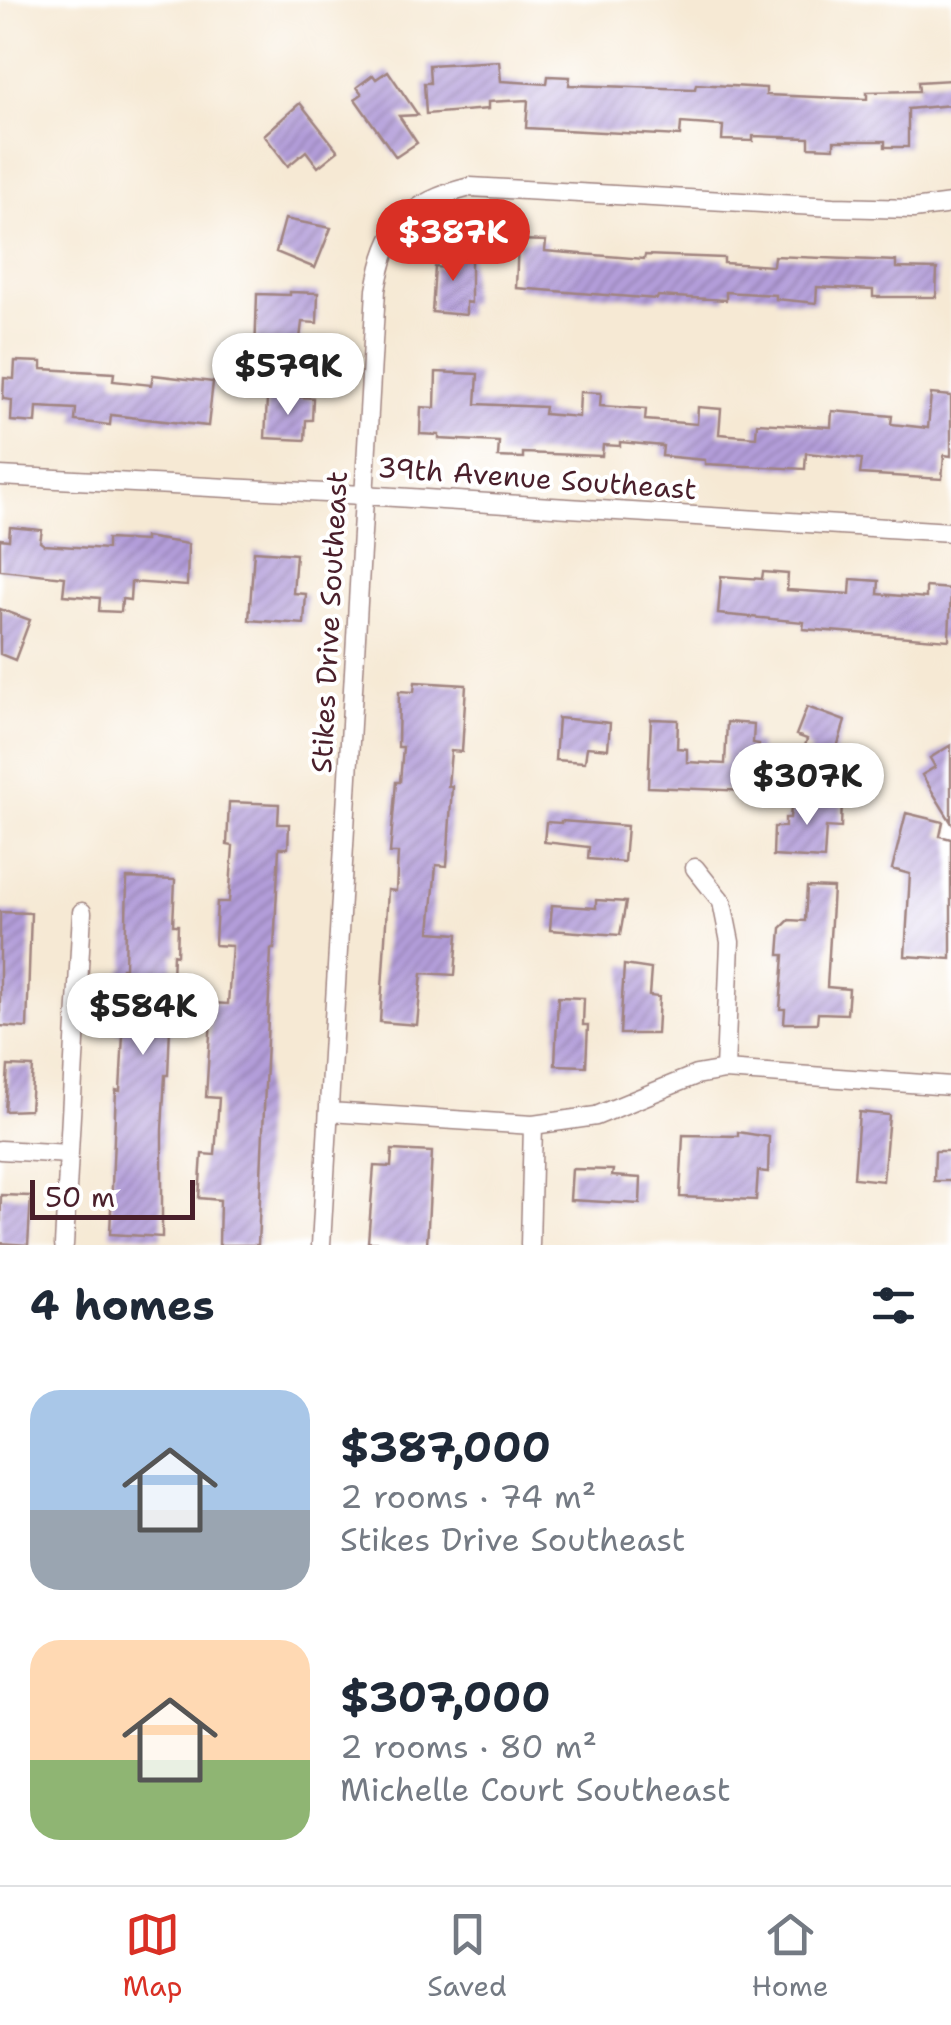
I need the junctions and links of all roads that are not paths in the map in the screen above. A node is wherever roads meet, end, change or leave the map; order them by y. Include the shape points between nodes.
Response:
1 (951, 204) edge
2 (0, 476) edge
3 (363, 494) junction
4 (951, 532) edge
5 (695, 868) dead end
6 (82, 912) dead end
7 (725, 1070) junction
8 (951, 1086) edge
9 (329, 1112) junction
10 (533, 1124) junction
11 (0, 1150) edge
12 (69, 1154) junction
13 (64, 1245) edge
14 (321, 1245) edge
15 (530, 1245) edge

1 - 3 street, Stikes Drive Southeast via 834,207 470,187 442,194 396,226 382,254
2 - 3 street, 39th Avenue Southeast
3 - 4 street, 39th Avenue Southeast
3 - 9 street, Stikes Drive Southeast
5 - 7 street via 722,902 730,942
6 - 12 street
7 - 8 street
7 - 10 street via 696,1075 596,1116
9 - 10 street
9 - 14 street, Stikes Drive Southeast
10 - 15 street
11 - 12 street
12 - 13 street

